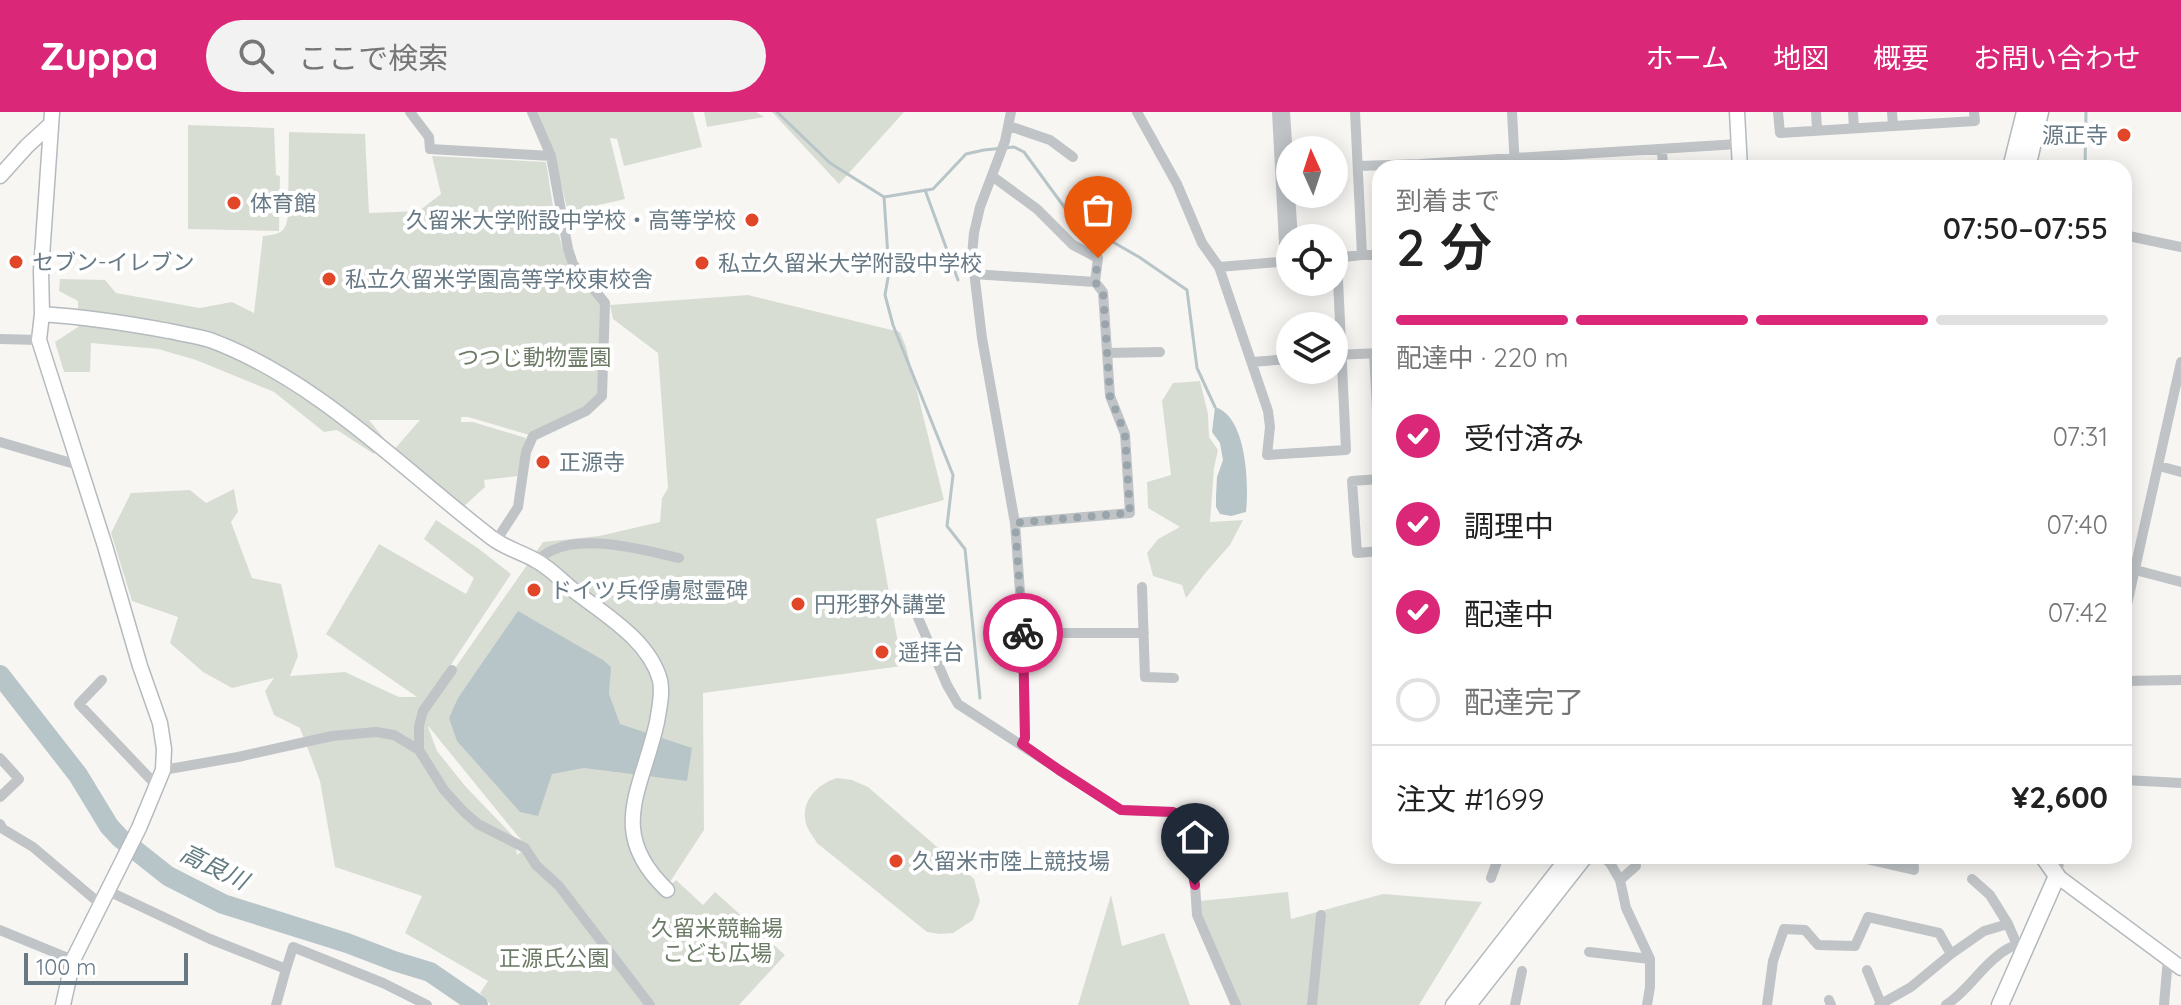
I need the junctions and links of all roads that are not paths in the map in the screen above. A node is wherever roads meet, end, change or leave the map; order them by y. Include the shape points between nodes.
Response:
1 (410, 112) edge
2 (532, 112) edge
3 (1011, 112) edge
4 (1137, 112) edge
5 (1277, 112) edge
6 (1285, 112) edge
7 (1355, 112) edge
8 (1512, 112) edge
9 (1737, 112) edge
10 (1778, 112) edge
11 (1816, 112) edge
12 (1853, 112) edge
13 (1892, 112) edge
14 (1974, 112) edge
15 (2025, 112) edge
16 (2040, 112) edge
17 (52, 118) edge
18 (1009, 126) junction
19 (1893, 126) junction
20 (1854, 128) junction
21 (1817, 129) junction
22 (1287, 136) edge
23 (1738, 144) junction
24 (1662, 150) junction
25 (551, 156) junction
26 (1073, 157) dead end
27 (1515, 160) edge
28 (1549, 160) edge
29 (1663, 160) edge
30 (1739, 160) edge
31 (2013, 160) edge
32 (2029, 160) edge
33 (1358, 166) junction
34 (1372, 166) edge
35 (0, 176) edge
36 (992, 176) junction
37 (1285, 224) edge
38 (2132, 237) edge
39 (2181, 247) edge
40 (1362, 255) junction
41 (1372, 255) edge
42 (1348, 257) edge
43 (1276, 263) edge
44 (1219, 267) junction
45 (973, 274) junction
46 (1095, 282) junction
47 (42, 314) junction
48 (0, 339) edge
49 (39, 340) junction
50 (1160, 352) dead end
51 (1107, 353) junction
52 (1372, 353) edge
53 (1348, 354) edge
54 (1276, 360) edge
55 (1252, 362) junction
56 (2181, 362) edge
57 (1340, 384) edge
58 (0, 442) edge
59 (78, 465) junction
60 (2159, 466) junction
61 (2181, 472) edge
62 (1372, 480) edge
63 (1015, 523) junction
64 (496, 541) junction
65 (1372, 552) edge
66 (679, 558) dead end
67 (2132, 558) edge
68 (537, 560) junction
69 (2132, 569) edge
70 (2181, 582) edge
71 (1142, 587) dead end
72 (910, 599) dead end
73 (1023, 633) junction
74 (1144, 633) junction
75 (452, 670) dead end
76 (1174, 678) dead end
77 (102, 680) dead end
78 (2181, 680) edge
79 (2132, 681) edge
80 (1022, 744) junction
81 (419, 750) junction
82 (0, 758) edge
83 (163, 770) junction
84 (2132, 780) edge
85 (2181, 783) edge
86 (157, 786) junction
87 (0, 797) edge
88 (0, 824) edge
89 (1496, 864) edge
90 (1563, 864) edge
91 (1580, 864) edge
92 (1611, 864) edge
93 (1636, 864) edge
94 (1887, 864) edge
95 (1914, 864) edge
96 (2049, 864) edge
97 (2059, 864) edge
98 (2057, 876) junction
99 (1491, 878) dead end
100 (1972, 879) dead end
101 (1620, 880) junction
102 (667, 890) dead end
103 (103, 897) junction
104 (1321, 915) dead end
105 (2008, 924) junction
106 (0, 930) edge
107 (2024, 942) junction
108 (1589, 952) dead end
109 (1951, 954) junction
110 (2168, 958) junction
111 (1650, 959) junction
112 (73, 960) junction
113 (2181, 968) edge
114 (286, 969) junction
115 (1867, 970) dead end
116 (1522, 971) dead end
117 (1880, 1004) edge
118 (63, 1005) edge
119 (276, 1005) edge
120 (427, 1005) edge
121 (650, 1005) edge
122 (1236, 1005) edge
123 (1312, 1005) edge
124 (1453, 1005) edge
125 (1469, 1005) edge
126 (1515, 1005) edge
127 (1647, 1005) edge
128 (1767, 1005) edge
129 (1946, 1005) edge
130 (2000, 1005) edge
131 (2164, 1005) edge

1 - 25 street via 429,137 430,149
2 - 25 street
3 - 18 street
4 - 44 street
5 - 37 street
6 - 22 street
7 - 33 street
8 - 27 street
9 - 23 street
10 - 21 street via 1780,133
11 - 21 street
12 - 20 street
13 - 19 street
14 - 19 street via 1975,121
15 - 31 main road
16 - 32 main road
17 - 35 street
17 - 47 street
18 - 26 street via 1050,140
18 - 36 street
19 - 20 street
20 - 21 street
23 - 24 street
23 - 30 street
24 - 28 street
24 - 29 street
25 - 64 street via 573,264 605,303 602,396 586,411 533,436 518,507
33 - 34 street
33 - 40 street
36 - 45 street via 974,233
36 - 46 street via 1037,209 1073,245 1098,258
38 - 39 street
40 - 41 street
40 - 42 street
43 - 44 street
44 - 55 street
45 - 46 street
45 - 63 street
46 - 51 street via 1103,292
47 - 49 street
47 - 64 street via 112,320 208,339 257,362 300,385
48 - 49 street
49 - 59 street
50 - 51 street
51 - 63 street via 1110,396 1125,434 1130,513
52 - 53 street
54 - 55 street
55 - 57 street via 1268,411 1267,455 1346,450
56 - 60 street
58 - 59 street
59 - 83 street via 160,723
60 - 61 street
60 - 67 street
62 - 65 street via 1352,481 1357,553
63 - 73 street
64 - 68 street
66 - 68 street via 630,546 583,544 554,549
68 - 102 street via 632,637 649,656 660,681 661,703 632,828 640,859
69 - 70 street
71 - 74 street
72 - 80 street via 958,704
73 - 74 street
73 - 80 street
74 - 76 street via 1145,677
75 - 81 street via 423,711
77 - 86 street via 79,704
78 - 79 street
80 - 122 street via 1121,810 1173,812 1180,819 1197,915
81 - 83 street via 394,735 376,732
81 - 121 street via 464,812 525,848
82 - 87 street via 19,779
83 - 86 street
84 - 85 street
86 - 103 street
88 - 103 street
89 - 99 street
90 - 124 street
91 - 125 street
92 - 101 street
93 - 101 street
94 - 95 street via 1914,870
96 - 98 main road
97 - 98 street
98 - 107 main road
98 - 110 street
100 - 105 street via 1990,895
101 - 111 street via 1626,908
103 - 112 street
103 - 114 street
104 - 123 street
105 - 107 street
105 - 109 street via 1984,931
106 - 112 street
107 - 129 street via 2004,950
107 - 130 main road
108 - 111 street
109 - 117 street
109 - 128 street via 1939,933 1868,917 1855,946 1818,945 1805,930 1784,929
110 - 113 street
110 - 131 street
111 - 127 street
112 - 118 street
114 - 119 street
114 - 120 street via 293,947
115 - 117 street
116 - 126 street

